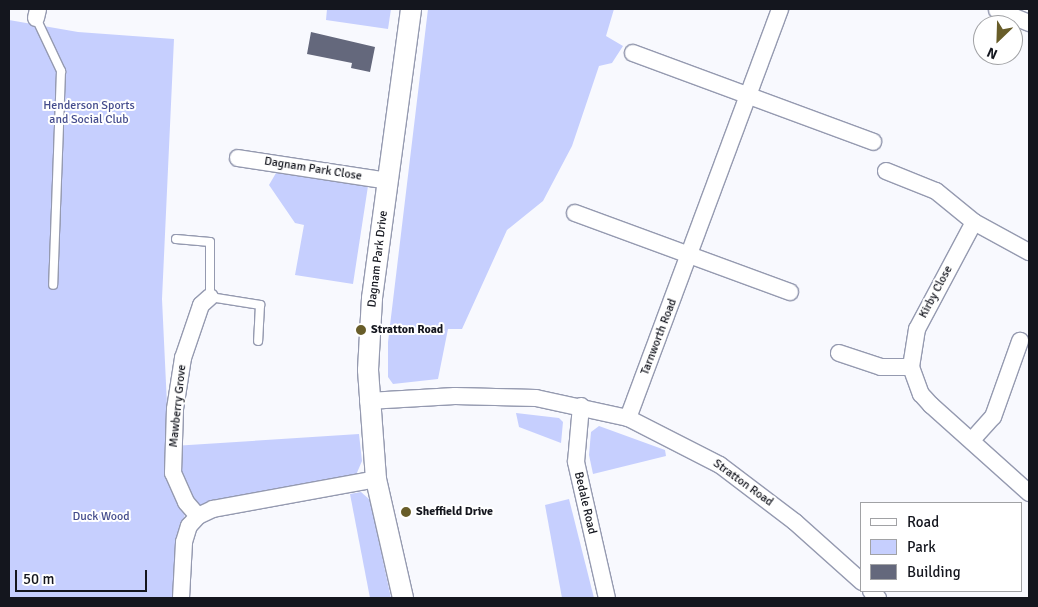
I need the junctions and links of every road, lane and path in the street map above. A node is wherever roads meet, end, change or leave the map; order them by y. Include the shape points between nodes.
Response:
1 (411, 9) edge
2 (780, 9) edge
3 (997, 10) dead end
4 (37, 13) edge
5 (1029, 23) edge
6 (634, 53) dead end
7 (748, 97) junction
8 (872, 142) dead end
9 (238, 158) dead end
10 (886, 171) dead end
11 (388, 181) junction
12 (576, 213) dead end
13 (974, 222) junction
14 (176, 239) dead end
15 (1029, 252) edge
16 (690, 256) junction
17 (53, 285) dead end
18 (790, 292) dead end
19 (210, 297) junction
20 (258, 341) dead end
21 (1020, 341) dead end
22 (839, 353) dead end
23 (911, 367) junction
24 (368, 402) junction
25 (580, 406) junction
26 (628, 418) junction
27 (972, 440) junction
28 (376, 479) junction
29 (1029, 494) edge
30 (198, 516) junction
31 (860, 580) edge
32 (181, 598) edge
33 (402, 598) edge
34 (607, 598) edge

1 - 11 street, Dagnam Park Drive
2 - 7 street, Tarnworth Road
3 - 5 street
4 - 17 lane via 61,72
6 - 7 street
7 - 8 street
7 - 16 street, Tarnworth Road
9 - 11 street, Dagnam Park Close
10 - 13 street via 936,191
11 - 24 street, Dagnam Park Drive via 372,298
12 - 16 street
13 - 15 street via 1012,246
13 - 23 street, Kirby Close via 917,329
14 - 19 lane via 210,242
16 - 18 street
16 - 26 street, Tarnworth Road
19 - 20 lane via 260,305
19 - 30 street, Mawberry Grove via 201,305 183,358 175,409 174,473 186,502
21 - 27 street via 993,417
22 - 23 street via 881,367
23 - 27 street via 922,394
24 - 25 street, Stratton Road via 496,396
24 - 28 street, Dagnam Park Drive
25 - 26 street, Stratton Road
25 - 34 street, Bedale Road via 576,462
26 - 31 street, Stratton Road via 720,465 795,522
27 - 29 street
28 - 30 street via 212,508
28 - 33 street, Dagnam Park Drive
30 - 32 street via 189,526 184,542

